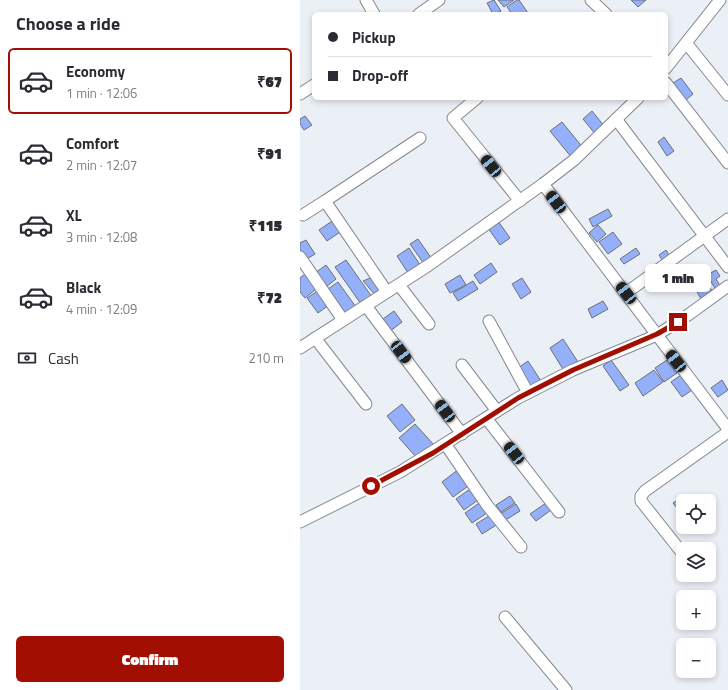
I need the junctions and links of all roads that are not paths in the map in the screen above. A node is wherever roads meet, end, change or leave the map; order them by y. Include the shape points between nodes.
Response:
1 (366, 0) edge
2 (439, 0) edge
3 (591, 0) edge
4 (714, 2) edge
5 (373, 12) edge
6 (422, 12) edge
7 (604, 12) edge
8 (687, 44) junction
9 (668, 66) edge
10 (312, 86) edge
11 (668, 86) edge
12 (300, 94) edge
13 (728, 95) edge
14 (475, 100) edge
15 (636, 100) edge
16 (616, 119) junction
17 (420, 138) dead end
18 (728, 163) edge
19 (543, 184) junction
20 (325, 201) junction
21 (520, 201) junction
22 (304, 215) dead end
23 (728, 219) edge
24 (705, 236) junction
25 (300, 257) edge
26 (728, 267) edge
27 (399, 285) junction
28 (728, 286) edge
29 (387, 292) junction
30 (626, 293) junction
31 (366, 306) junction
32 (343, 320) junction
33 (489, 321) dead end
34 (429, 324) dead end
35 (657, 334) junction
36 (315, 338) junction
37 (300, 348) edge
38 (462, 365) dead end
39 (528, 393) junction
40 (366, 404) dead end
41 (497, 411) junction
42 (486, 418) junction
43 (728, 430) edge
44 (462, 434) junction
45 (446, 445) junction
46 (559, 512) dead end
47 (300, 522) edge
48 (676, 545) edge
49 (521, 547) dead end
50 (505, 617) dead end
51 (566, 690) edge

1 - 5 street
2 - 6 street
3 - 7 street
4 - 8 street
8 - 9 street
8 - 13 street
10 - 12 street
11 - 18 street
14 - 21 street via 453,120
15 - 16 street
16 - 19 street via 574,160
16 - 24 street
17 - 20 street
19 - 21 street
19 - 30 street
20 - 22 street
20 - 29 street
21 - 27 street
23 - 24 street
24 - 26 street
24 - 30 street
25 - 32 street
27 - 29 street
27 - 34 street
28 - 35 street
29 - 31 street
30 - 35 street
31 - 32 street
31 - 44 street
32 - 36 street
33 - 39 street
35 - 39 street via 615,351
35 - 43 street
36 - 37 street
36 - 40 street
38 - 41 street
39 - 41 street
41 - 42 street
42 - 44 street
42 - 46 street
43 - 48 street via 642,496 641,501
44 - 45 street
45 - 47 street via 400,472
45 - 49 street via 487,505
50 - 51 street

